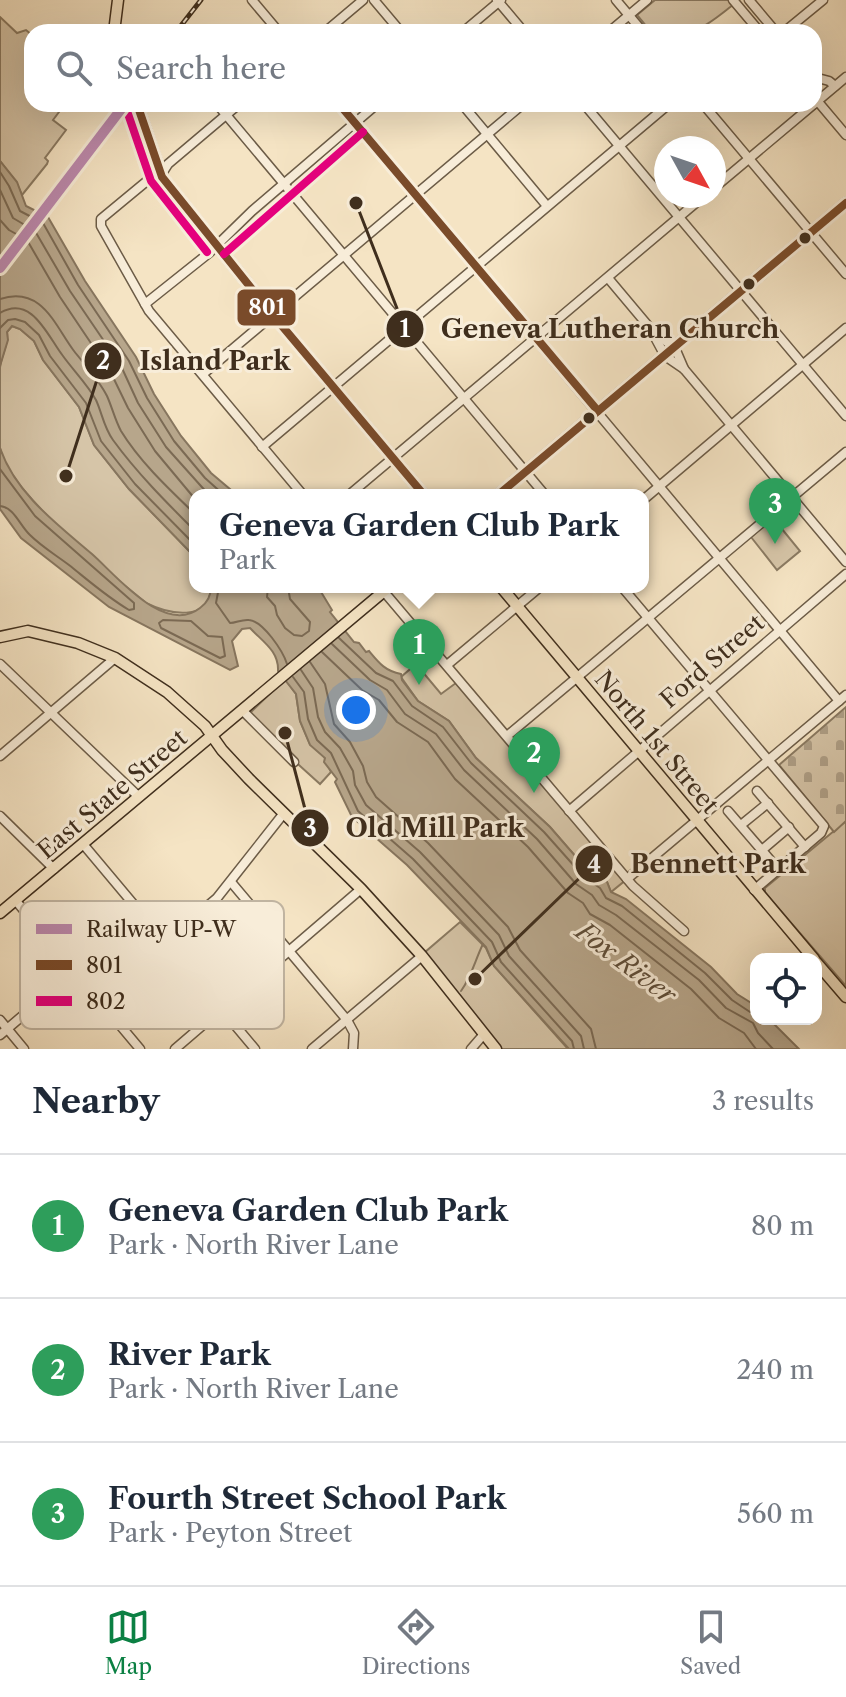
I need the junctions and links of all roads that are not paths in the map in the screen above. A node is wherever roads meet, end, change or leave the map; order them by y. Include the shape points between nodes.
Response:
1 (118, 0) edge
2 (252, 0) edge
3 (363, 0) edge
4 (374, 0) edge
5 (616, 0) edge
6 (647, 0) edge
7 (733, 0) edge
8 (749, 0) edge
9 (823, 0) edge
10 (499, 1) edge
11 (629, 15) junction
12 (115, 24) edge
13 (272, 24) edge
14 (334, 24) edge
15 (394, 24) edge
16 (472, 24) edge
17 (518, 24) edge
18 (618, 24) edge
19 (636, 24) edge
20 (752, 24) edge
21 (769, 24) edge
22 (794, 24) edge
23 (846, 77) edge
24 (822, 79) edge
25 (835, 86) junction
26 (822, 96) edge
27 (822, 109) edge
28 (140, 112) edge
29 (224, 112) edge
30 (230, 112) edge
31 (346, 112) edge
32 (368, 112) edge
33 (469, 112) edge
34 (513, 112) edge
35 (591, 112) edge
36 (659, 112) edge
37 (710, 112) edge
38 (802, 112) edge
39 (226, 115) junction
40 (355, 123) junction
41 (487, 134) junction
42 (846, 135) edge
43 (619, 146) junction
44 (749, 159) junction
45 (162, 169) junction
46 (726, 178) edge
47 (284, 184) junction
48 (416, 195) junction
49 (846, 203) edge
50 (547, 206) junction
51 (690, 208) edge
52 (679, 218) junction
53 (811, 233) junction
54 (216, 245) junction
55 (345, 255) junction
56 (476, 267) junction
57 (846, 274) edge
58 (608, 278) junction
59 (742, 291) junction
60 (145, 304) junction
61 (272, 314) junction
62 (405, 327) junction
63 (650, 328) junction
64 (846, 328) edge
65 (537, 339) junction
66 (675, 348) junction
67 (665, 356) junction
68 (803, 365) junction
69 (684, 369) junction
70 (203, 374) junction
71 (333, 387) junction
72 (464, 398) junction
73 (598, 411) junction
74 (846, 416) edge
75 (731, 425) junction
76 (262, 447) junction
77 (846, 452) edge
78 (393, 458) junction
79 (526, 472) junction
80 (660, 486) junction
81 (298, 489) edge
82 (356, 489) edge
83 (419, 489) edge
84 (505, 489) edge
85 (540, 489) edge
86 (649, 495) edge
87 (792, 498) junction
88 (720, 558) junction
89 (846, 562) edge
90 (846, 574) edge
91 (379, 593) edge
92 (388, 593) edge
93 (506, 593) edge
94 (533, 593) edge
95 (627, 593) edge
96 (517, 606) junction
97 (648, 619) junction
98 (780, 629) junction
99 (0, 634) edge
100 (115, 658) junction
101 (0, 664) edge
102 (447, 665) junction
103 (578, 678) junction
104 (710, 690) junction
105 (843, 698) edge
106 (243, 711) junction
107 (51, 712) junction
108 (507, 736) junction
109 (212, 737) junction
110 (638, 750) junction
111 (0, 756) edge
112 (294, 762) dead end
113 (770, 762) junction
114 (757, 791) dead end
115 (139, 797) junction
116 (768, 803) junction
117 (569, 811) junction
118 (728, 811) dead end
119 (284, 813) junction
120 (0, 816) edge
121 (698, 821) junction
122 (741, 825) junction
123 (789, 827) junction
124 (83, 844) junction
125 (805, 847) junction
126 (762, 850) junction
127 (54, 869) junction
128 (778, 869) junction
129 (627, 879) junction
130 (231, 882) junction
131 (361, 889) junction
132 (754, 890) junction
133 (16, 901) junction
134 (131, 901) edge
135 (213, 901) edge
136 (247, 901) edge
137 (20, 906) edge
138 (0, 913) edge
139 (684, 931) dead end
140 (284, 944) edge
141 (291, 952) junction
142 (809, 953) edge
143 (422, 956) junction
144 (284, 958) edge
145 (822, 968) edge
146 (846, 997) edge
147 (20, 1018) edge
148 (0, 1020) edge
149 (347, 1020) junction
150 (124, 1029) edge
151 (198, 1029) edge
152 (238, 1029) edge
153 (4, 1032) edge
154 (484, 1034) junction
155 (24, 1049) edge
156 (140, 1049) edge
157 (175, 1049) edge
158 (255, 1049) edge
159 (312, 1049) edge
160 (353, 1049) edge
161 (471, 1049) edge
162 (496, 1049) edge

1 - 12 main road
2 - 13 street
3 - 14 street
4 - 15 street
5 - 11 street
6 - 11 street
7 - 20 street
8 - 21 street
9 - 22 street
10 - 16 street
10 - 17 street
11 - 18 street
11 - 19 street
23 - 25 street
24 - 25 street
25 - 26 street
27 - 42 street
28 - 45 main road
29 - 39 street
30 - 39 street
31 - 40 street
32 - 40 street
33 - 41 street
34 - 41 street
35 - 43 street
36 - 43 street
37 - 44 street
38 - 44 street
39 - 45 street
39 - 47 street
40 - 47 street
40 - 48 street
41 - 48 street
41 - 50 street
43 - 50 street
43 - 52 street
44 - 46 street
44 - 53 street
45 - 54 main road
45 - 60 street via 101,219
47 - 54 street
47 - 55 street
48 - 55 street
48 - 56 street
49 - 53 main road
50 - 56 street
51 - 52 street
52 - 58 street
52 - 59 street
53 - 57 street
53 - 59 main road
54 - 60 street
54 - 61 main road
55 - 61 street
55 - 62 street
56 - 62 street
56 - 65 street
58 - 63 street
58 - 65 street
59 - 66 main road
59 - 68 street
60 - 70 street
61 - 70 street
61 - 71 main road
62 - 71 street
62 - 72 street
63 - 66 street
63 - 67 street
64 - 68 street
65 - 72 street
65 - 73 street
66 - 67 main road
66 - 69 street
67 - 69 street
67 - 73 main road
68 - 74 street
68 - 75 street
69 - 75 street
70 - 76 street
71 - 76 street
71 - 78 main road
72 - 78 street
72 - 79 street
73 - 79 main road
73 - 80 street
75 - 80 street
75 - 87 street
76 - 81 street
77 - 87 street
78 - 82 street
78 - 83 main road
79 - 84 main road
79 - 85 street
80 - 86 street
80 - 88 street
87 - 88 street
87 - 89 street
88 - 97 street
88 - 98 street
90 - 98 street, Ford Street
91 - 106 main road, East State Street
92 - 102 street
93 - 96 main road, North 1st Street
94 - 96 street
95 - 97 street
96 - 102 street
96 - 103 main road, North 1st Street
97 - 103 street
97 - 104 street
98 - 104 street, Ford Street
98 - 105 street
99 - 100 main road via 28,631
100 - 107 street
100 - 109 main road via 167,692
101 - 107 street
102 - 108 street
103 - 108 street
103 - 110 main road, North 1st Street
104 - 110 street, Ford Street
104 - 113 street
105 - 113 street
106 - 109 main road, East State Street
106 - 112 street
107 - 111 street
107 - 115 street
108 - 117 street
109 - 115 main road, East State Street
109 - 119 main road
110 - 117 street, Ford Street
110 - 121 main road, North 1st Street
113 - 121 street
113 - 125 street via 824,830
114 - 116 street
115 - 124 main road, East State Street
116 - 122 street
116 - 123 street
117 - 129 street
118 - 122 street
119 - 130 street
119 - 131 main road
120 - 127 street
121 - 129 street
121 - 132 main road, North 1st Street
122 - 126 street
123 - 125 street
123 - 126 street
124 - 127 main road, East State Street
124 - 134 street
125 - 128 street
126 - 128 street
127 - 133 main road, East State Street
128 - 132 street
129 - 139 street
130 - 135 street
130 - 136 street
131 - 141 street
131 - 143 main road
132 - 142 main road, North 1st Street
133 - 137 street
133 - 138 main road, East State Street
140 - 141 street
141 - 144 street
141 - 149 street
143 - 149 street
143 - 154 main road
145 - 146 main road, North 1st Street
147 - 153 street
148 - 153 street
149 - 159 street
149 - 160 street via 354,1033
150 - 156 street
151 - 157 street
152 - 158 street
153 - 155 street
154 - 161 street
154 - 162 main road

